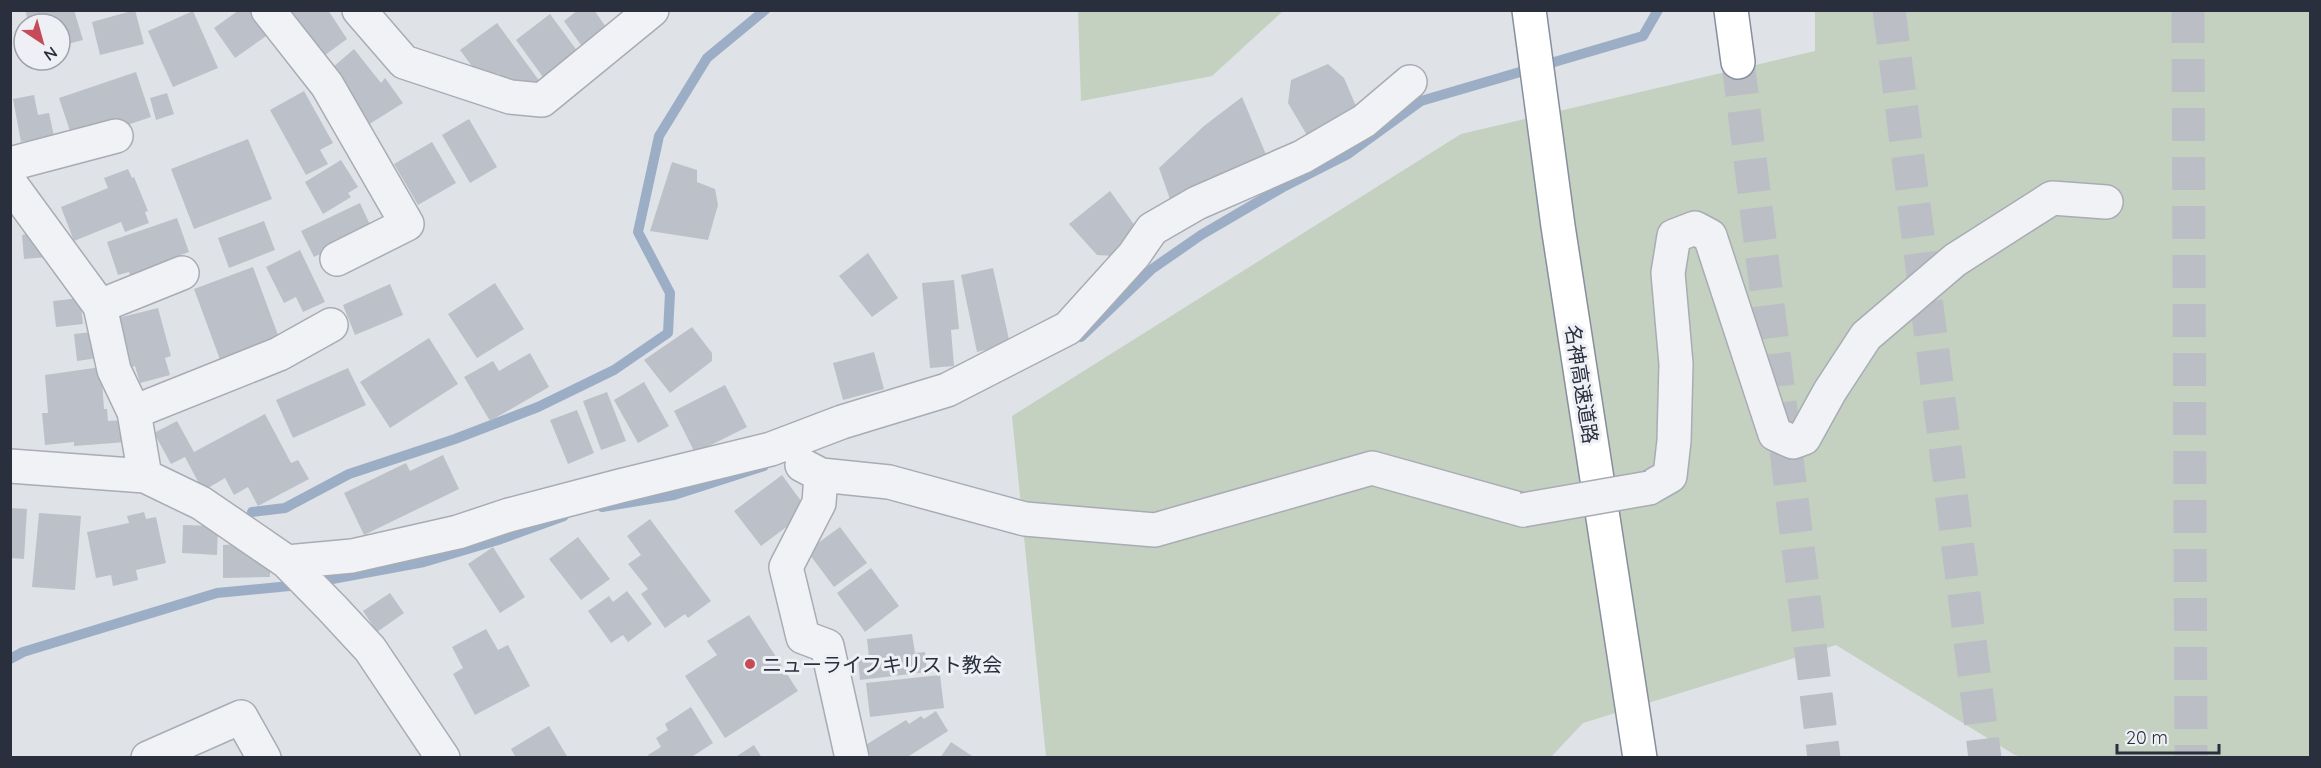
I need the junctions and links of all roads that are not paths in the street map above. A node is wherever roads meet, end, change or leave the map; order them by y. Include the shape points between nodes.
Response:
1 (268, 10) edge
2 (359, 10) edge
3 (652, 10) edge
4 (1529, 10) edge
5 (619, 20) edge
6 (1410, 81) dead end
7 (116, 136) dead end
8 (10, 164) edge
9 (10, 183) edge
10 (2106, 202) dead end
11 (337, 259) dead end
12 (182, 273) dead end
13 (100, 306) junction
14 (331, 325) dead end
15 (135, 412) junction
16 (792, 460) junction
17 (10, 466) edge
18 (145, 476) junction
19 (302, 577) junction
20 (148, 758) edge
21 (264, 758) edge
22 (443, 758) edge
23 (852, 758) edge
24 (1640, 758) edge

1 - 11 street via 327,85 407,224
2 - 5 street via 404,63 510,97 542,100
3 - 5 street
4 - 24 highway, 名神高速道路 via 1558,226
6 - 16 street via 1364,121 1302,157 1197,202 1152,229 1134,255 1068,328 946,390 842,422
7 - 8 street
9 - 13 street
10 - 16 street, bridge via 2052,198 1954,260 1866,336 1804,438 1793,442 1775,434 1710,236 1695,228 1674,236 1668,273 1676,364 1674,441 1670,476 1649,488 1523,510 1372,468 1155,530 1025,519
12 - 13 street
13 - 15 street via 114,370
14 - 15 street via 279,354
15 - 18 street
16 - 19 street via 609,489 458,532 352,556
16 - 23 street via 819,503 786,567 803,637 827,646
17 - 18 street
18 - 19 street via 201,503
19 - 22 street via 370,649
20 - 21 street via 241,717

